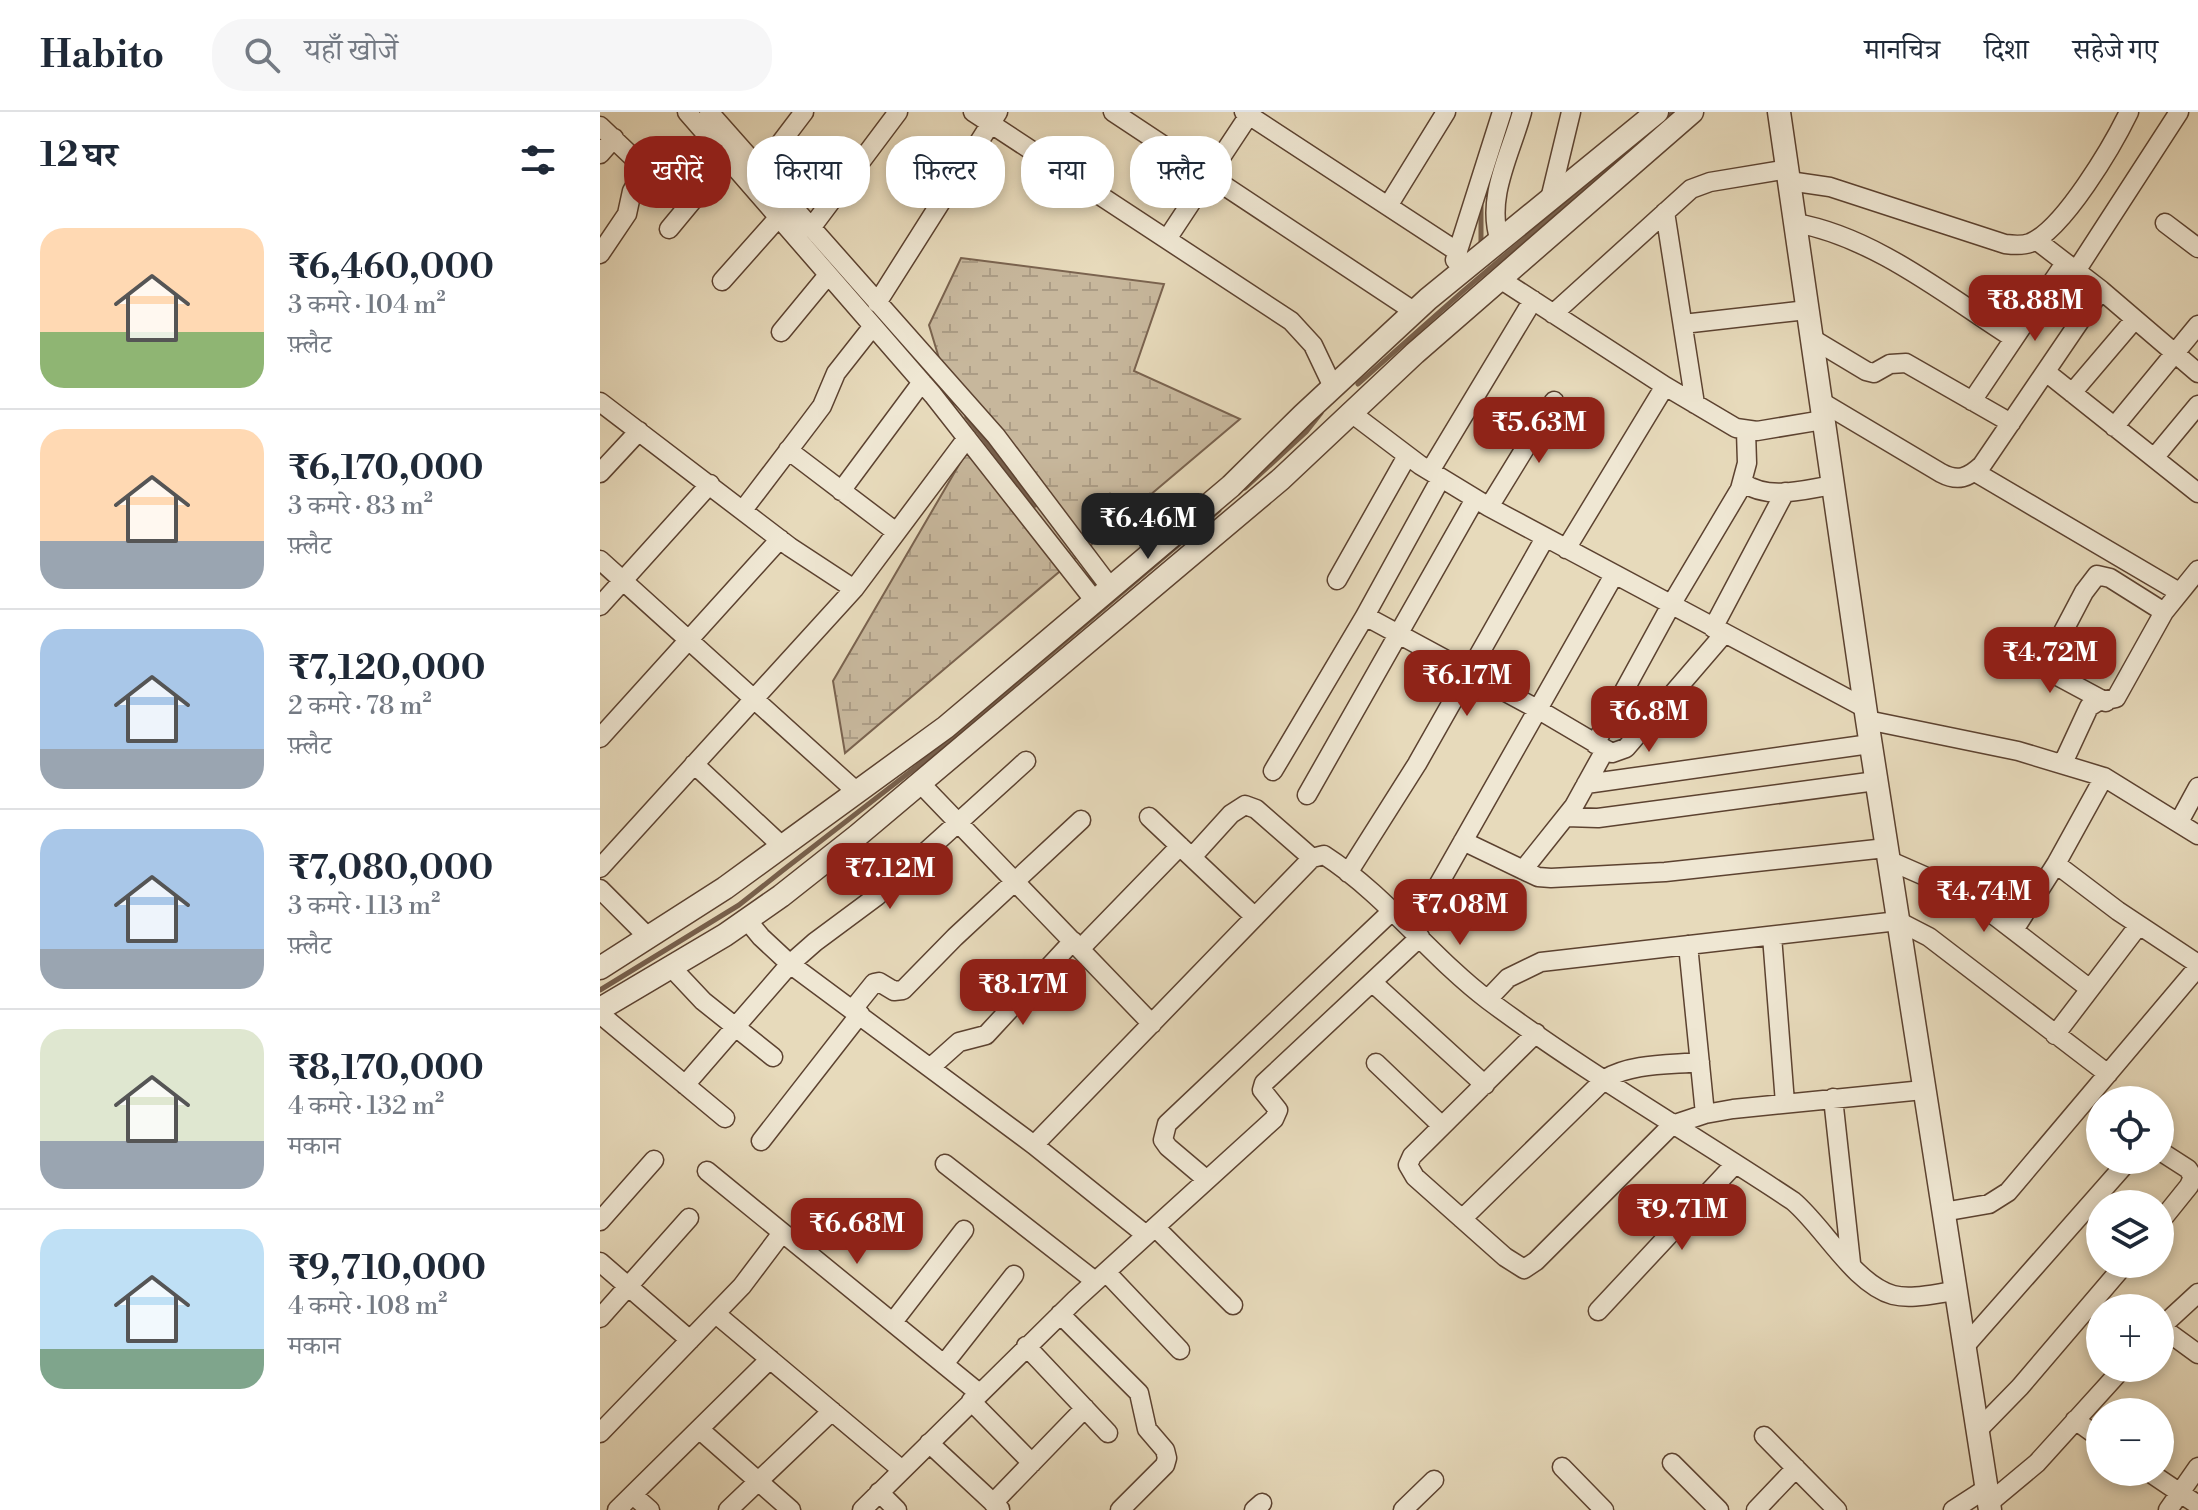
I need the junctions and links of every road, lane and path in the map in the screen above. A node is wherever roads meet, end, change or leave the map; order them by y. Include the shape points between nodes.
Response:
1 (687, 112) edge
2 (709, 112) edge
3 (804, 112) edge
4 (898, 112) edge
5 (973, 112) edge
6 (1113, 112) edge
7 (1502, 112) edge
8 (1522, 112) edge
9 (1571, 112) edge
10 (1657, 112) edge
11 (1692, 112) edge
12 (1779, 112) edge
13 (2129, 112) edge
14 (2179, 112) edge
15 (1248, 113) edge
16 (1442, 113) edge
17 (994, 118) edge
18 (607, 132) edge
19 (707, 136) edge
20 (786, 136) edge
21 (1149, 136) edge
22 (1232, 139) edge
23 (600, 154) edge
24 (747, 155) edge
25 (731, 164) edge
26 (1789, 175) junction
27 (1232, 191) edge
28 (1550, 199) junction
29 (1388, 206) junction
30 (686, 208) edge
31 (793, 208) edge
32 (1188, 208) edge
33 (1665, 212) junction
34 (778, 218) junction
35 (1795, 223) junction
36 (2165, 223) dead end
37 (811, 228) junction
38 (669, 229) dead end
39 (1167, 239) junction
40 (2036, 240) junction
41 (1500, 241) junction
42 (2198, 248) edge
43 (1458, 252) junction
44 (600, 254) edge
45 (2070, 267) junction
46 (828, 275) junction
47 (1500, 279) junction
48 (722, 281) dead end
49 (1449, 282) junction
50 (2101, 290) junction
51 (1533, 300) junction
52 (877, 303) junction
53 (1807, 310) junction
54 (1415, 312) junction
55 (1553, 314) junction
56 (2135, 319) junction
57 (1683, 324) junction
58 (2198, 325) edge
59 (873, 326) junction
60 (781, 332) dead end
61 (1811, 338) junction
62 (2013, 338) junction
63 (2174, 352) junction
64 (2046, 372) junction
65 (2198, 373) edge
66 (922, 382) junction
67 (1665, 386) junction
68 (1333, 387) junction
69 (2072, 393) junction
70 (1554, 401) dead end
71 (1972, 401) junction
72 (600, 402) edge
73 (1695, 404) junction
74 (2198, 405) edge
75 (1822, 411) junction
76 (1350, 412) junction
77 (2011, 423) junction
78 (2114, 427) junction
79 (639, 431) junction
80 (1746, 431) junction
81 (967, 438) junction
82 (788, 450) junction
83 (1407, 456) junction
84 (2154, 458) junction
85 (1975, 472) junction
86 (600, 473) edge
87 (1436, 475) junction
88 (1742, 482) junction
89 (710, 484) junction
90 (1833, 485) junction
91 (2196, 487) edge
92 (841, 491) junction
93 (1785, 492) junction
94 (1482, 503) junction
95 (743, 510) junction
96 (896, 532) junction
97 (1545, 538) junction
98 (780, 539) junction
99 (1566, 549) junction
100 (600, 560) edge
101 (2198, 570) edge
102 (1614, 575) junction
103 (1337, 580) dead end
104 (623, 581) junction
105 (854, 589) junction
106 (2179, 592) junction
107 (1102, 594) junction
108 (1671, 605) junction
109 (600, 606) edge
110 (2164, 612) junction
111 (1365, 616) junction
112 (1719, 631) junction
113 (1399, 635) junction
114 (688, 639) junction
115 (2013, 652) dead end
116 (2044, 668) junction
117 (1468, 673) junction
118 (753, 698) junction
119 (2106, 702) junction
120 (1539, 710) junction
121 (1866, 714) junction
122 (600, 738) edge
123 (1870, 744) junction
124 (1600, 747) junction
125 (1026, 761) dead end
126 (2063, 763) junction
127 (694, 764) junction
128 (1273, 771) dead end
129 (2104, 777) junction
130 (1876, 781) junction
131 (920, 783) junction
132 (1586, 784) junction
133 (2198, 787) edge
134 (857, 792) junction
135 (1307, 795) dead end
136 (1149, 817) dead end
137 (1566, 817) junction
138 (1081, 820) dead end
139 (957, 821) junction
140 (2179, 822) junction
141 (2198, 835) edge
142 (1463, 841) junction
143 (782, 846) junction
144 (1186, 852) junction
145 (1887, 854) junction
146 (1312, 858) junction
147 (2056, 864) junction
148 (600, 868) edge
149 (1523, 870) junction
150 (1348, 873) junction
151 (1016, 882) junction
152 (600, 889) edge
153 (1436, 889) dead end
154 (1392, 911) junction
155 (1255, 917) junction
156 (747, 920) junction
157 (1898, 921) junction
158 (2139, 925) junction
159 (2014, 930) junction
160 (1772, 936) junction
161 (1420, 937) junction
162 (649, 938) junction
163 (1077, 945) junction
164 (1688, 945) junction
165 (790, 964) junction
166 (2198, 966) edge
167 (671, 967) junction
168 (600, 968) edge
169 (1372, 982) junction
170 (2090, 989) junction
171 (1488, 999) junction
172 (600, 1012) edge
173 (856, 1012) junction
174 (1152, 1024) junction
175 (735, 1027) junction
176 (1536, 1033) junction
177 (2055, 1035) junction
178 (773, 1057) dead end
179 (1700, 1062) junction
180 (1376, 1063) dead end
181 (931, 1067) junction
182 (2108, 1074) junction
183 (1605, 1079) junction
184 (685, 1085) junction
185 (1485, 1085) junction
186 (2102, 1086) edge
187 (1923, 1090) junction
188 (1833, 1098) junction
189 (1785, 1103) junction
190 (2086, 1111) edge
191 (1705, 1114) junction
192 (725, 1118) dead end
193 (1672, 1125) junction
194 (1442, 1126) junction
195 (761, 1141) dead end
196 (1034, 1145) junction
197 (654, 1160) dead end
198 (2174, 1160) edge
199 (945, 1164) dead end
200 (1735, 1164) junction
201 (707, 1171) dead end
202 (2117, 1174) edge
203 (1207, 1180) junction
204 (2195, 1184) edge
205 (2174, 1207) edge
206 (1943, 1212) junction
207 (689, 1218) dead end
208 (1462, 1219) junction
209 (600, 1221) edge
210 (964, 1230) dead end
211 (1150, 1231) junction
212 (782, 1233) junction
213 (600, 1262) edge
214 (1851, 1263) junction
215 (1014, 1275) dead end
216 (1101, 1277) junction
217 (2113, 1278) edge
218 (627, 1285) junction
219 (1956, 1291) junction
220 (2198, 1293) edge
221 (1233, 1305) dead end
222 (1598, 1311) dead end
223 (716, 1314) junction
224 (1060, 1314) junction
225 (2174, 1315) edge
226 (600, 1318) edge
227 (893, 1322) junction
228 (2174, 1338) edge
229 (690, 1340) junction
230 (1026, 1346) junction
231 (1965, 1346) junction
232 (1180, 1350) dead end
233 (2198, 1354) edge
234 (770, 1359) junction
235 (944, 1364) junction
236 (2110, 1382) edge
237 (975, 1397) junction
238 (1085, 1408) junction
239 (832, 1411) junction
240 (2075, 1420) junction
241 (604, 1421) edge
242 (2086, 1428) edge
243 (699, 1429) junction
244 (1978, 1430) junction
245 (1108, 1433) dead end
246 (1764, 1436) dead end
247 (929, 1443) junction
248 (1032, 1463) junction
249 (1672, 1463) dead end
250 (1562, 1467) dead end
251 (2198, 1467) edge
252 (1796, 1468) junction
253 (902, 1470) junction
254 (1434, 1480) dead end
255 (758, 1481) junction
256 (2168, 1486) edge
257 (879, 1492) junction
258 (2179, 1494) junction
259 (633, 1495) junction
260 (1989, 1504) edge
261 (2198, 1505) edge
262 (997, 1506) edge
263 (1408, 1509) edge
264 (617, 1510) edge
265 (650, 1510) edge
266 (728, 1510) edge
267 (791, 1510) edge
268 (862, 1510) edge
269 (897, 1510) edge
270 (1120, 1510) edge
271 (1604, 1510) edge
272 (1719, 1510) edge
273 (1756, 1510) edge
274 (1837, 1510) edge
275 (1953, 1510) edge
276 (2168, 1510) edge

1 - 19 street
2 - 24 street
3 - 20 street
4 - 37 street
5 - 17 street
6 - 21 street
7 - 43 street
8 - 41 street via 1495,201
9 - 28 street
10 - 28 street
11 - 47 street
12 - 26 street
13 - 40 street via 2091,177
14 - 45 street
15 - 22 street
15 - 29 street
16 - 29 street
17 - 39 street
17 - 52 street
18 - 23 street
18 - 44 street via 641,165 642,173 627,214
25 - 34 street
26 - 33 street via 1699,185
26 - 35 street
26 - 40 street via 2005,244
27 - 54 street
28 - 41 street
29 - 43 street
30 - 38 street
31 - 37 street
32 - 39 street
33 - 55 street
33 - 57 street
34 - 46 street
34 - 48 street
35 - 53 street
35 - 62 street via 1837,234 1900,265
36 - 42 street
37 - 52 street
39 - 68 street via 1291,321 1313,345
40 - 45 street
41 - 49 street
43 - 49 street
45 - 50 street
45 - 62 street
46 - 59 street
46 - 60 street
47 - 51 street
47 - 76 street
49 - 54 street
50 - 56 street
50 - 64 street
51 - 55 street
51 - 87 street
52 - 107 street via 996,436
53 - 57 street
53 - 61 street
54 - 68 street
55 - 67 street
56 - 63 street
56 - 69 street
57 - 73 street
58 - 63 street
59 - 66 street
59 - 82 street
61 - 71 street via 1866,371 1906,363
61 - 75 street
62 - 71 street
63 - 65 street
63 - 78 street
64 - 69 street
64 - 77 street
66 - 81 street
66 - 92 street
67 - 73 street
67 - 99 street
68 - 107 street via 1231,486
69 - 78 street
70 - 94 street
71 - 77 street
72 - 79 street
73 - 80 street
74 - 84 street
75 - 80 street
75 - 85 street via 1951,478
75 - 90 street
76 - 83 street
76 - 131 street via 1281,479
77 - 85 street
78 - 84 street
79 - 86 street
79 - 89 street
80 - 88 street
81 - 96 street
81 - 107 street
82 - 92 street
82 - 95 street
83 - 87 street
83 - 103 street
84 - 91 street
85 - 106 street
87 - 94 street
87 - 111 street
88 - 93 street via 1755,491
88 - 108 street
89 - 95 street
89 - 104 street
90 - 93 street
90 - 121 street
92 - 96 street
93 - 112 street
94 - 97 street
94 - 113 street
95 - 98 street
96 - 105 street
97 - 99 street
97 - 117 street
98 - 105 street
98 - 114 street
99 - 102 street
100 - 104 street
101 - 106 street
102 - 108 street
102 - 120 street
104 - 109 street
104 - 114 street
105 - 118 street
106 - 110 street
107 - 134 street via 946,727
108 - 112 street
108 - 124 street
110 - 116 street via 2097,575
110 - 119 street via 2120,694
111 - 113 street
111 - 128 street
112 - 121 street
112 - 124 street via 1626,748 1616,753
113 - 117 street
113 - 135 street
114 - 118 street
114 - 122 street
115 - 116 street
116 - 119 street
117 - 120 street
117 - 150 street
118 - 127 street
118 - 134 street
119 - 126 street via 2085,711
120 - 124 street
120 - 142 street
121 - 123 street
121 - 126 street
123 - 130 street
123 - 132 street
124 - 132 street
125 - 139 street
126 - 129 street
127 - 143 street
127 - 148 street
129 - 140 street
129 - 147 street
130 - 137 street via 1598,818
130 - 145 street
131 - 139 street
131 - 156 street
132 - 137 street
133 - 140 street
134 - 143 street
136 - 144 street
137 - 149 street
138 - 151 street
139 - 151 street
139 - 165 street via 877,896
140 - 141 street
142 - 149 street
142 - 153 street
143 - 162 street
144 - 146 street via 1245,805
144 - 155 street
144 - 163 street
145 - 149 street via 1551,878
145 - 157 street
145 - 159 street via 1982,906
146 - 150 street via 1324,855
146 - 155 street
147 - 158 street
147 - 159 street
150 - 154 street
151 - 163 street
151 - 173 street via 903,990 874,983
152 - 162 street
154 - 161 street
154 - 203 street via 1167,1124 1163,1140 1168,1147
155 - 174 street
156 - 165 street
156 - 167 street
157 - 160 street
157 - 177 street via 1929,937
157 - 187 street
158 - 166 street
158 - 170 street
159 - 170 street
160 - 164 street
160 - 189 street
161 - 169 street
161 - 171 street
162 - 168 street
163 - 174 street
163 - 181 street via 986,1035 959,1042
164 - 171 street via 1541,962 1508,978
164 - 179 street
165 - 173 street
165 - 175 street
166 - 182 street
167 - 172 street
167 - 175 street
169 - 185 street
169 - 203 street via 1264,1083 1262,1090 1276,1105 1277,1115
170 - 177 street
171 - 176 street
172 - 184 street
173 - 181 street
173 - 195 street
174 - 196 street
175 - 178 street
175 - 184 street
176 - 183 street
176 - 185 street
177 - 182 street
179 - 183 street via 1638,1068
179 - 191 street
180 - 194 street
181 - 196 street
182 - 186 street
183 - 193 street
183 - 208 street
184 - 192 street
185 - 194 street
187 - 188 street
187 - 206 street
188 - 189 street
188 - 214 street
189 - 191 street
190 - 206 street via 2008,1192 1989,1204
191 - 193 street
193 - 200 street
193 - 208 street via 1529,1267 1505,1257
194 - 208 street via 1408,1165
196 - 211 street
197 - 209 street
198 - 204 street via 2188,1169
199 - 216 street
200 - 214 street via 1793,1201
200 - 222 street
201 - 212 street
202 - 231 street
203 - 211 street
204 - 205 street
206 - 219 street
207 - 218 street
210 - 227 street
211 - 216 street
211 - 221 street
212 - 223 street
212 - 227 street
213 - 218 street
214 - 219 street via 1877,1288 1894,1295
215 - 235 street
216 - 224 street
216 - 232 street
217 - 244 street
218 - 226 street
218 - 229 street
219 - 231 street
220 - 225 street
223 - 229 street
223 - 234 street
224 - 230 street
224 - 270 street via 1139,1393 1147,1429 1165,1450 1165,1465
227 - 235 street
228 - 233 street
229 - 241 street
230 - 237 street
230 - 238 street
231 - 244 street
234 - 239 street
234 - 243 street
235 - 237 street
236 - 240 street
237 - 247 street
237 - 248 street
238 - 245 street
238 - 248 street
239 - 253 street
239 - 255 street
240 - 242 street
240 - 260 street via 2037,1463
243 - 255 street
243 - 259 street
244 - 260 street
246 - 252 street
247 - 253 street
247 - 262 street
248 - 262 street
249 - 272 street
250 - 271 street
251 - 258 street
252 - 273 street
252 - 274 street
253 - 257 street
254 - 263 street
255 - 266 street
255 - 267 street
256 - 258 street
257 - 268 street
257 - 269 street
258 - 261 street
258 - 276 street
259 - 264 street
259 - 265 street
260 - 275 street

